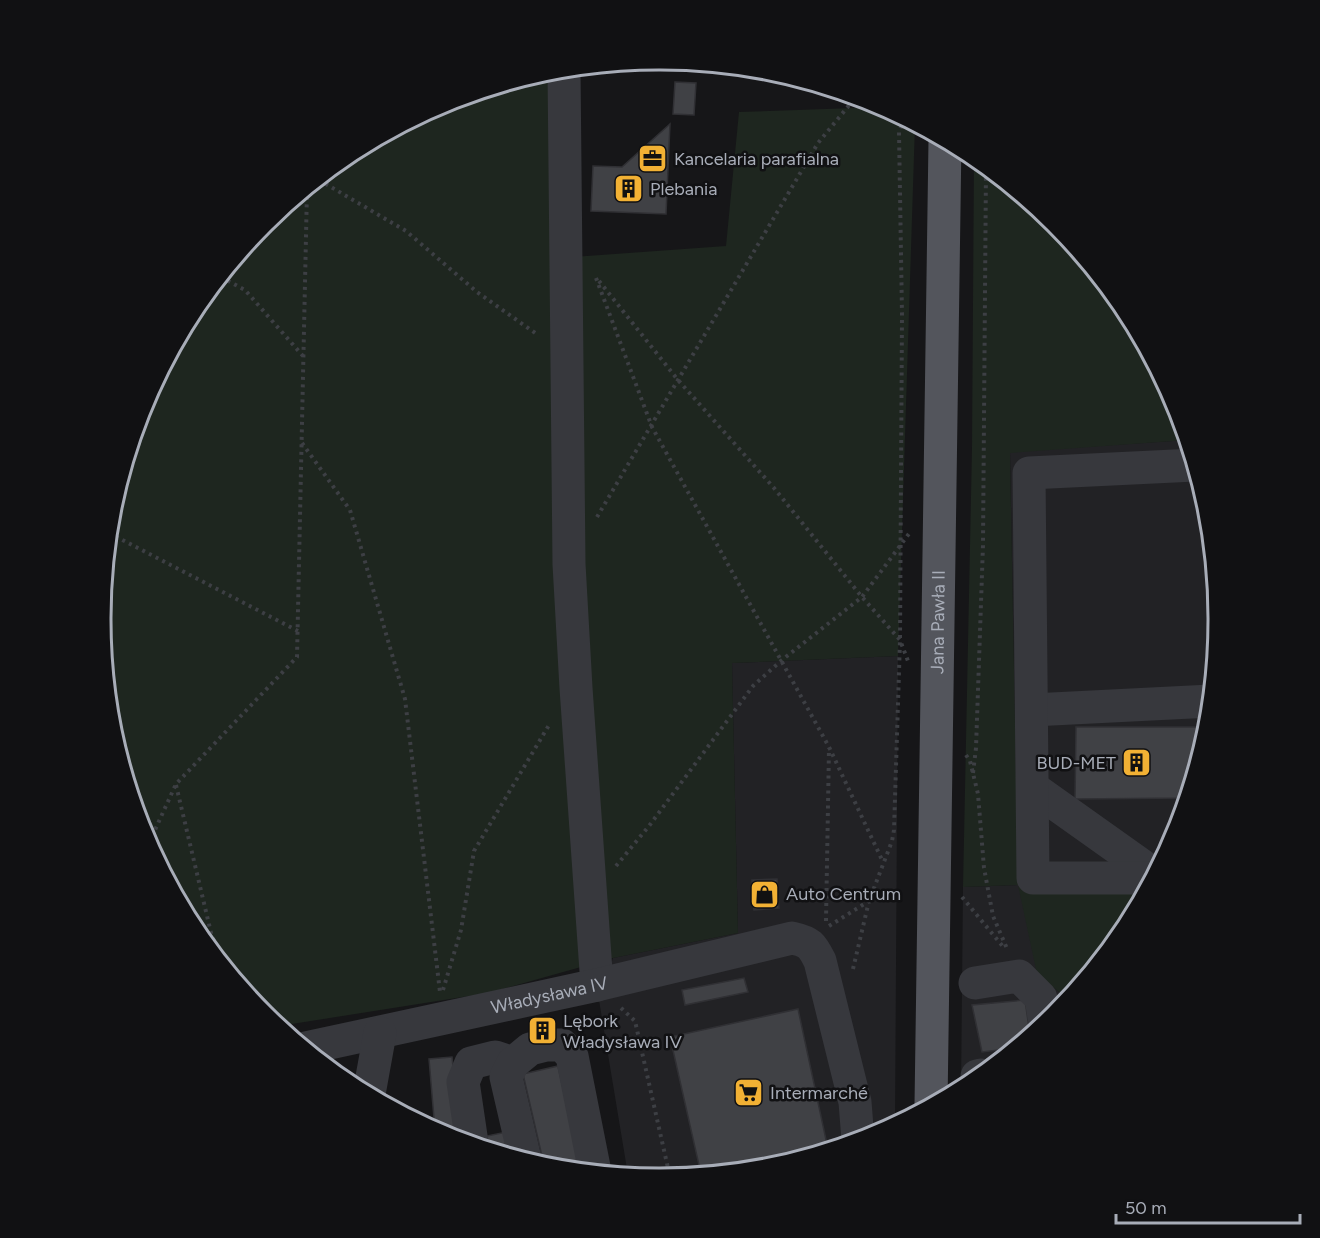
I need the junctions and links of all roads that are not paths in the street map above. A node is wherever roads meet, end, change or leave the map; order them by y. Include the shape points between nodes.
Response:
1 (564, 79) edge
2 (945, 151) edge
3 (1186, 465) edge
4 (1202, 701) edge
5 (1032, 710) junction
6 (1033, 788) junction
7 (1148, 869) edge
8 (1143, 878) edge
9 (975, 983) dead end
10 (597, 985) junction
11 (1043, 1011) edge
12 (380, 1033) junction
13 (316, 1046) edge
14 (513, 1063) junction
15 (371, 1085) edge
16 (931, 1096) edge
17 (857, 1130) edge
18 (471, 1133) edge
19 (523, 1150) edge
20 (593, 1163) edge

1 - 10 street via 569,564
2 - 16 main road, Jana Pawła II
3 - 5 street via 1029,473
4 - 5 street
5 - 6 street
6 - 7 street
6 - 8 street via 1033,878
9 - 11 street via 1019,976 1041,998
10 - 12 street, Władysława IV
10 - 17 street, Władysława IV via 792,933 812,945 820,961 855,1102
12 - 13 street, Władysława IV
12 - 15 street
14 - 18 street via 495,1057 471,1064 463,1082
14 - 19 street via 506,1077
14 - 20 street via 530,1049 546,1044 562,1045 572,1056

